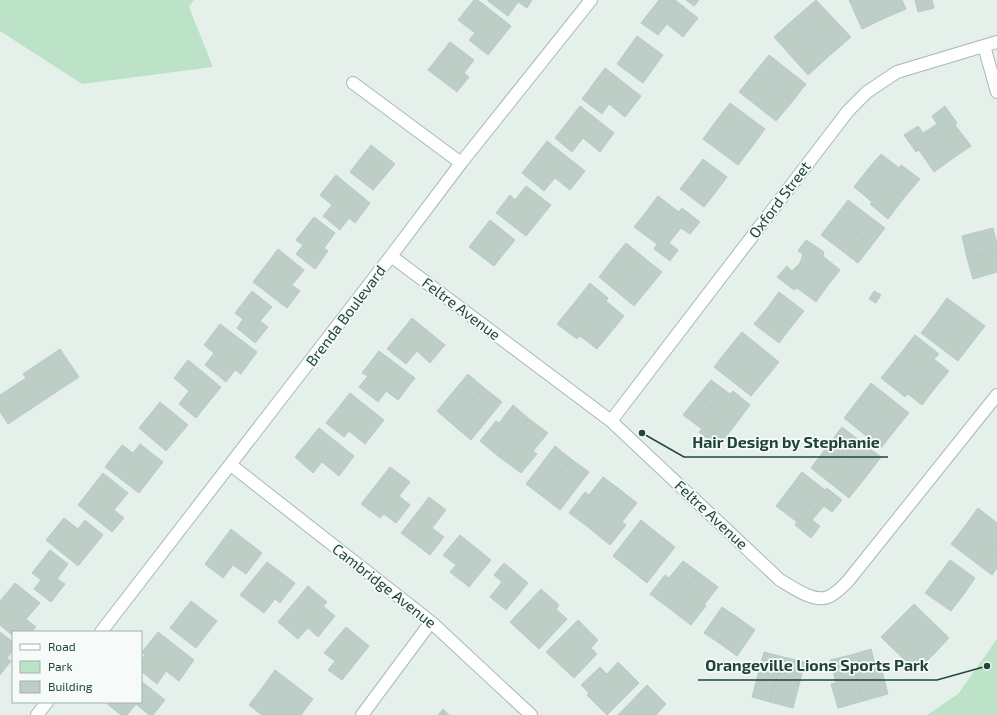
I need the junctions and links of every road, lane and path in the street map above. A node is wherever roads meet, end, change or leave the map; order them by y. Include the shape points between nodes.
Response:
1 (591, 0) edge
2 (997, 42) edge
3 (984, 46) junction
4 (353, 83) dead end
5 (997, 92) edge
6 (461, 163) junction
7 (391, 256) junction
8 (997, 395) edge
9 (611, 421) junction
10 (231, 465) junction
11 (431, 622) junction
12 (102, 631) edge
13 (46, 703) edge
14 (37, 715) edge
15 (362, 715) edge
16 (531, 715) edge

1 - 6 street, Brenda Boulevard
2 - 3 street, Oxford Street
3 - 5 street
3 - 9 street, Oxford Street via 898,72 867,92 848,111
4 - 6 street
6 - 7 street, Brenda Boulevard
7 - 9 street, Feltre Avenue
7 - 10 street, Brenda Boulevard
8 - 9 street, Feltre Avenue via 848,581 836,593 819,598 800,592 780,580
10 - 11 street, Cambridge Avenue
10 - 12 street, Brenda Boulevard
11 - 15 street
11 - 16 street, Cambridge Avenue
13 - 14 street

